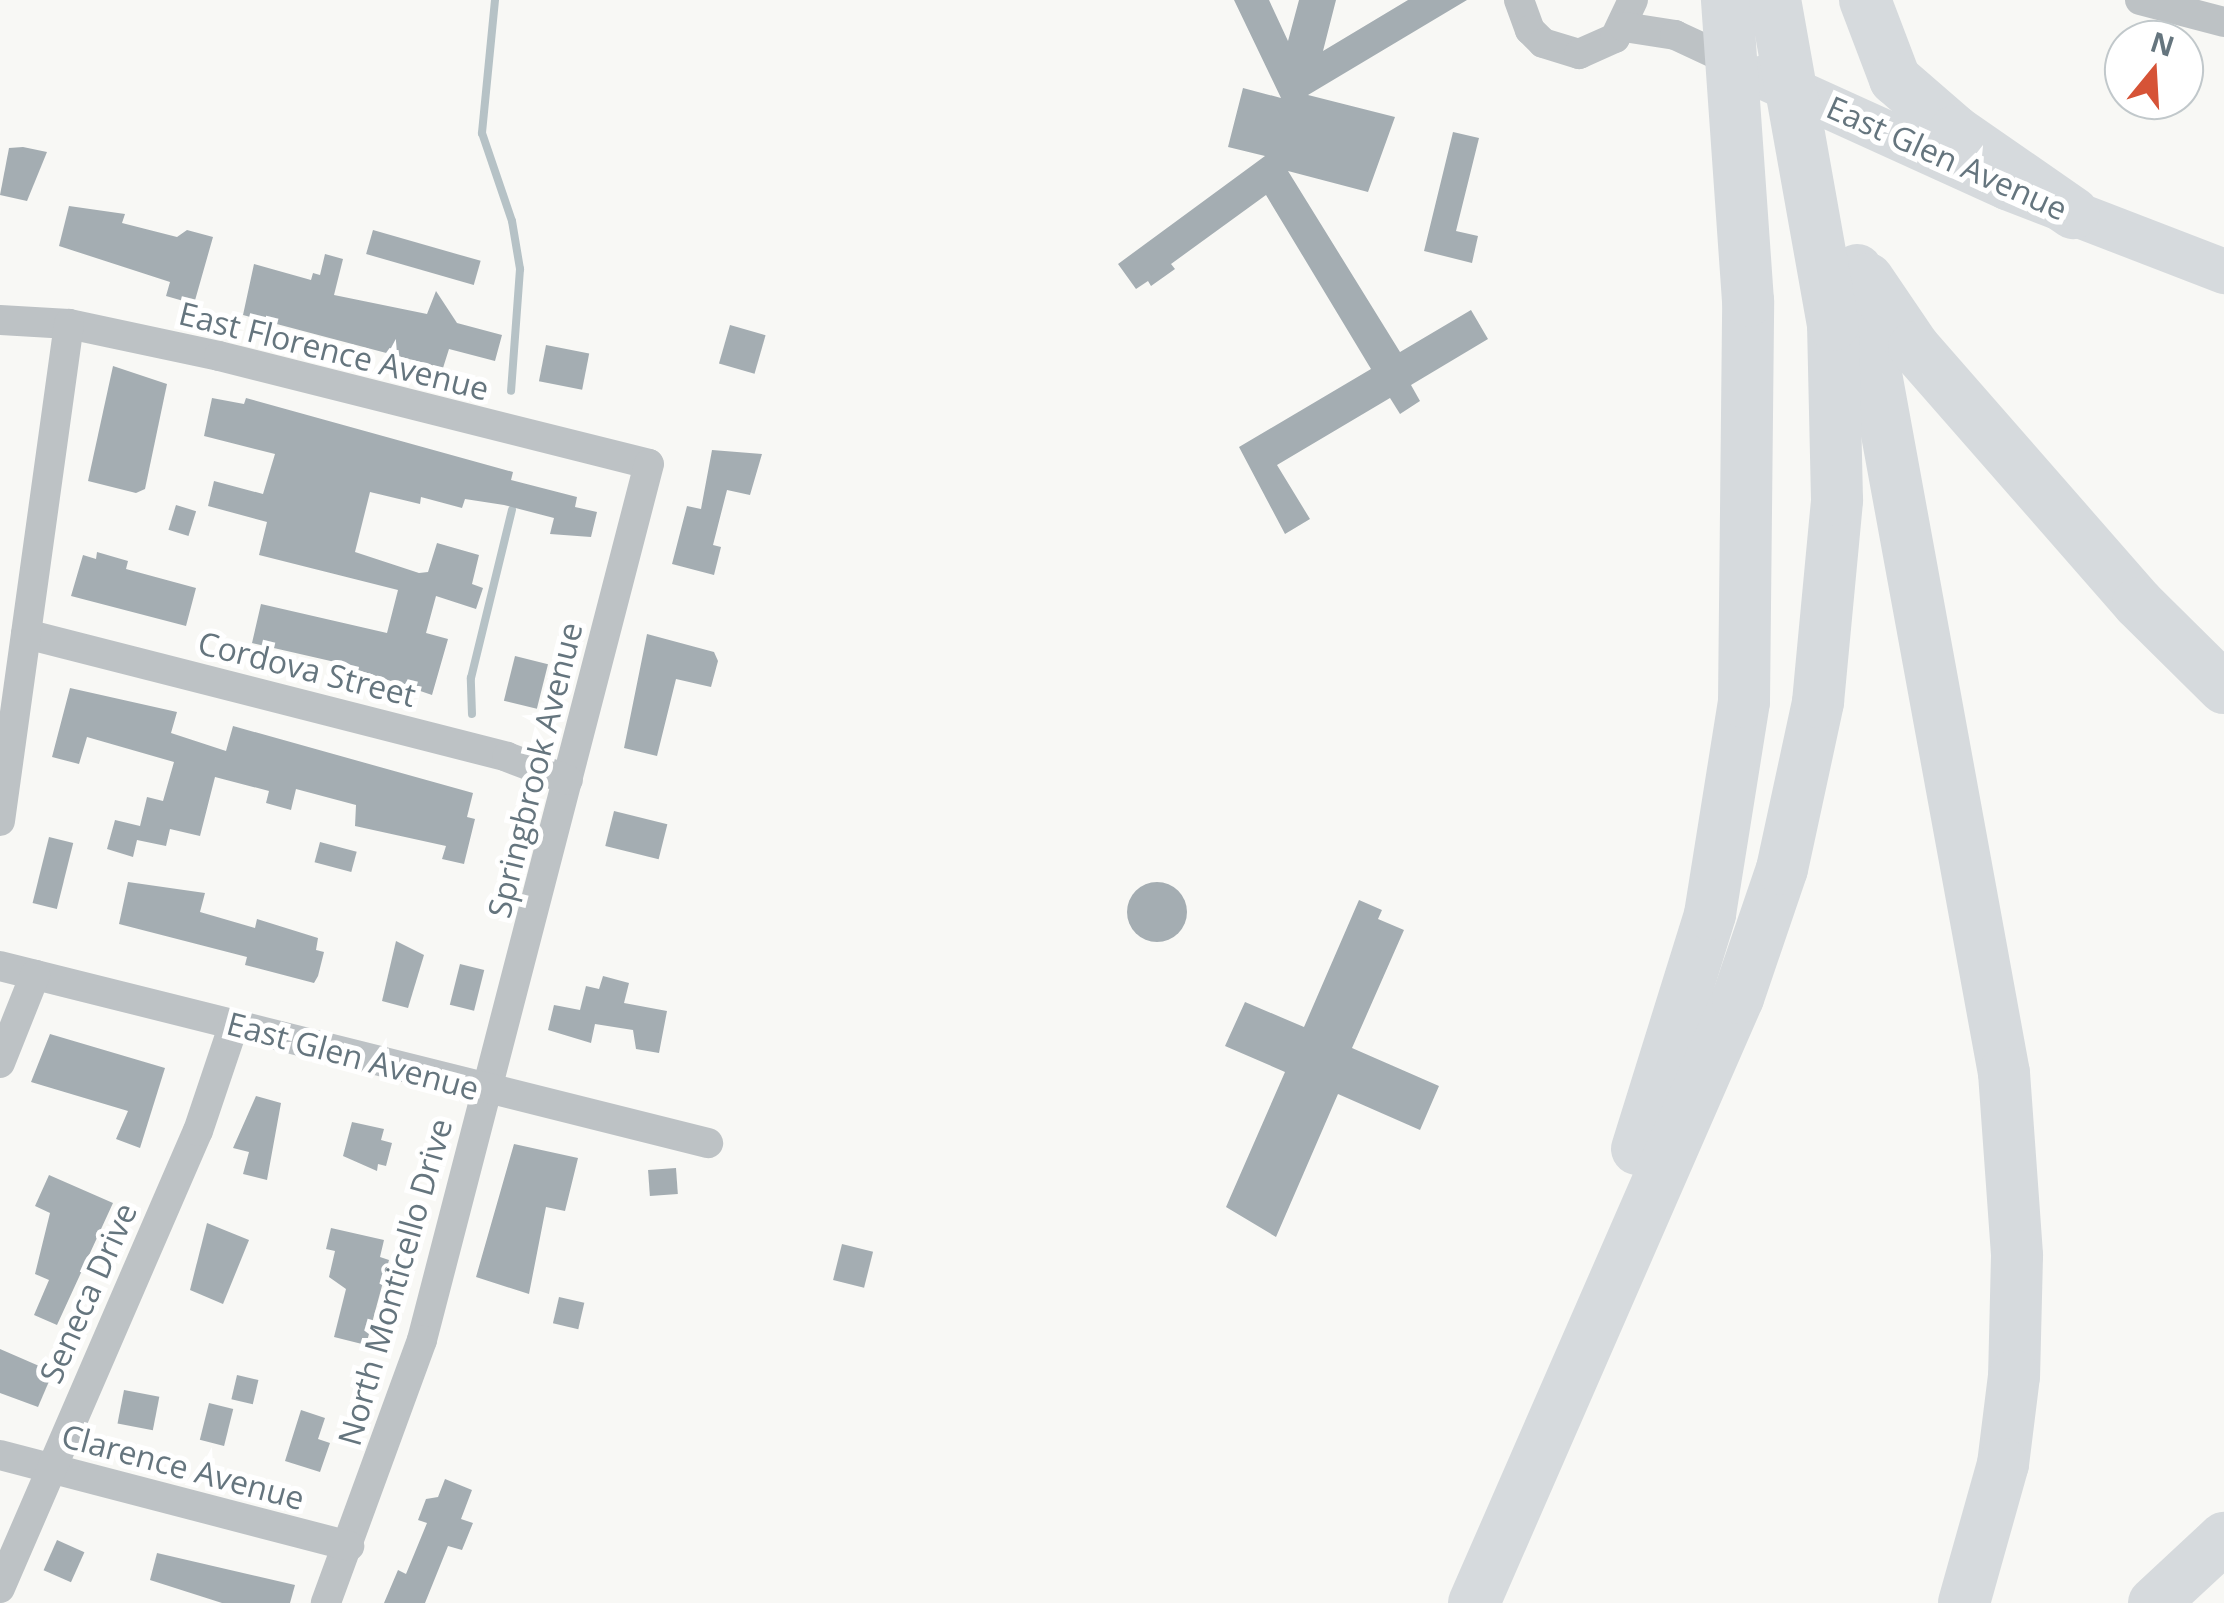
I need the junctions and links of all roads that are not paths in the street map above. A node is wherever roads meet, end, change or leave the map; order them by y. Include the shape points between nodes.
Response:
1 (1519, 0) edge
2 (1728, 0) edge
3 (1775, 0) edge
4 (1808, 0) edge
5 (1865, 0) edge
6 (2140, 0) edge
7 (1631, 9) edge
8 (2224, 22) edge
9 (1751, 70) junction
10 (2072, 213) junction
11 (1852, 239) junction
12 (2224, 270) edge
13 (0, 320) edge
14 (69, 324) junction
15 (649, 464) joint
16 (26, 634) junction
17 (2224, 688) edge
18 (568, 780) junction
19 (0, 821) edge
20 (0, 966) edge
21 (35, 975) junction
22 (234, 1024) junction
23 (0, 1062) edge
24 (487, 1092) junction
25 (708, 1143) dead end
26 (0, 1455) edge
27 (49, 1468) junction
28 (2224, 1538) edge
29 (349, 1546) junction
30 (0, 1588) edge
31 (326, 1603) edge
32 (1449, 1603) edge
33 (1474, 1603) edge
34 (1964, 1603) edge
35 (2154, 1603) edge

1 - 7 street, East Glen Avenue via 1530,30 1559,51 1598,49
2 - 9 highway
3 - 33 highway via 1833,325 1837,500 1818,702 1782,869 1752,960
4 - 11 highway
5 - 10 highway via 1895,79 1954,131
6 - 8 street
7 - 9 street, East Glen Avenue
9 - 10 main road, East Glen Avenue
9 - 32 highway via 1745,224 1751,503 1744,702 1726,843 1688,999 1644,1133
10 - 12 main road, East Glen Avenue
11 - 17 highway via 1870,282 1914,348 2138,603
11 - 34 highway via 1992,986 2017,1256 2014,1376 2003,1464
13 - 14 street, East Florence Avenue
14 - 15 street, East Florence Avenue
14 - 16 street
15 - 18 street, Springbrook Avenue
16 - 18 street, Cordova Street via 489,752
16 - 19 street
18 - 24 street, Springbrook Avenue
20 - 21 street, East Glen Avenue
21 - 22 street, East Glen Avenue
21 - 23 street
22 - 24 street, East Glen Avenue
22 - 27 street, Seneca Drive via 198,1131
24 - 25 street, East Glen Avenue
24 - 29 street, North Monticello Drive via 422,1340
26 - 27 street, Clarence Avenue
27 - 29 street, Clarence Avenue
27 - 30 street, Seneca Drive
28 - 35 highway
29 - 31 street, North Monticello Drive

